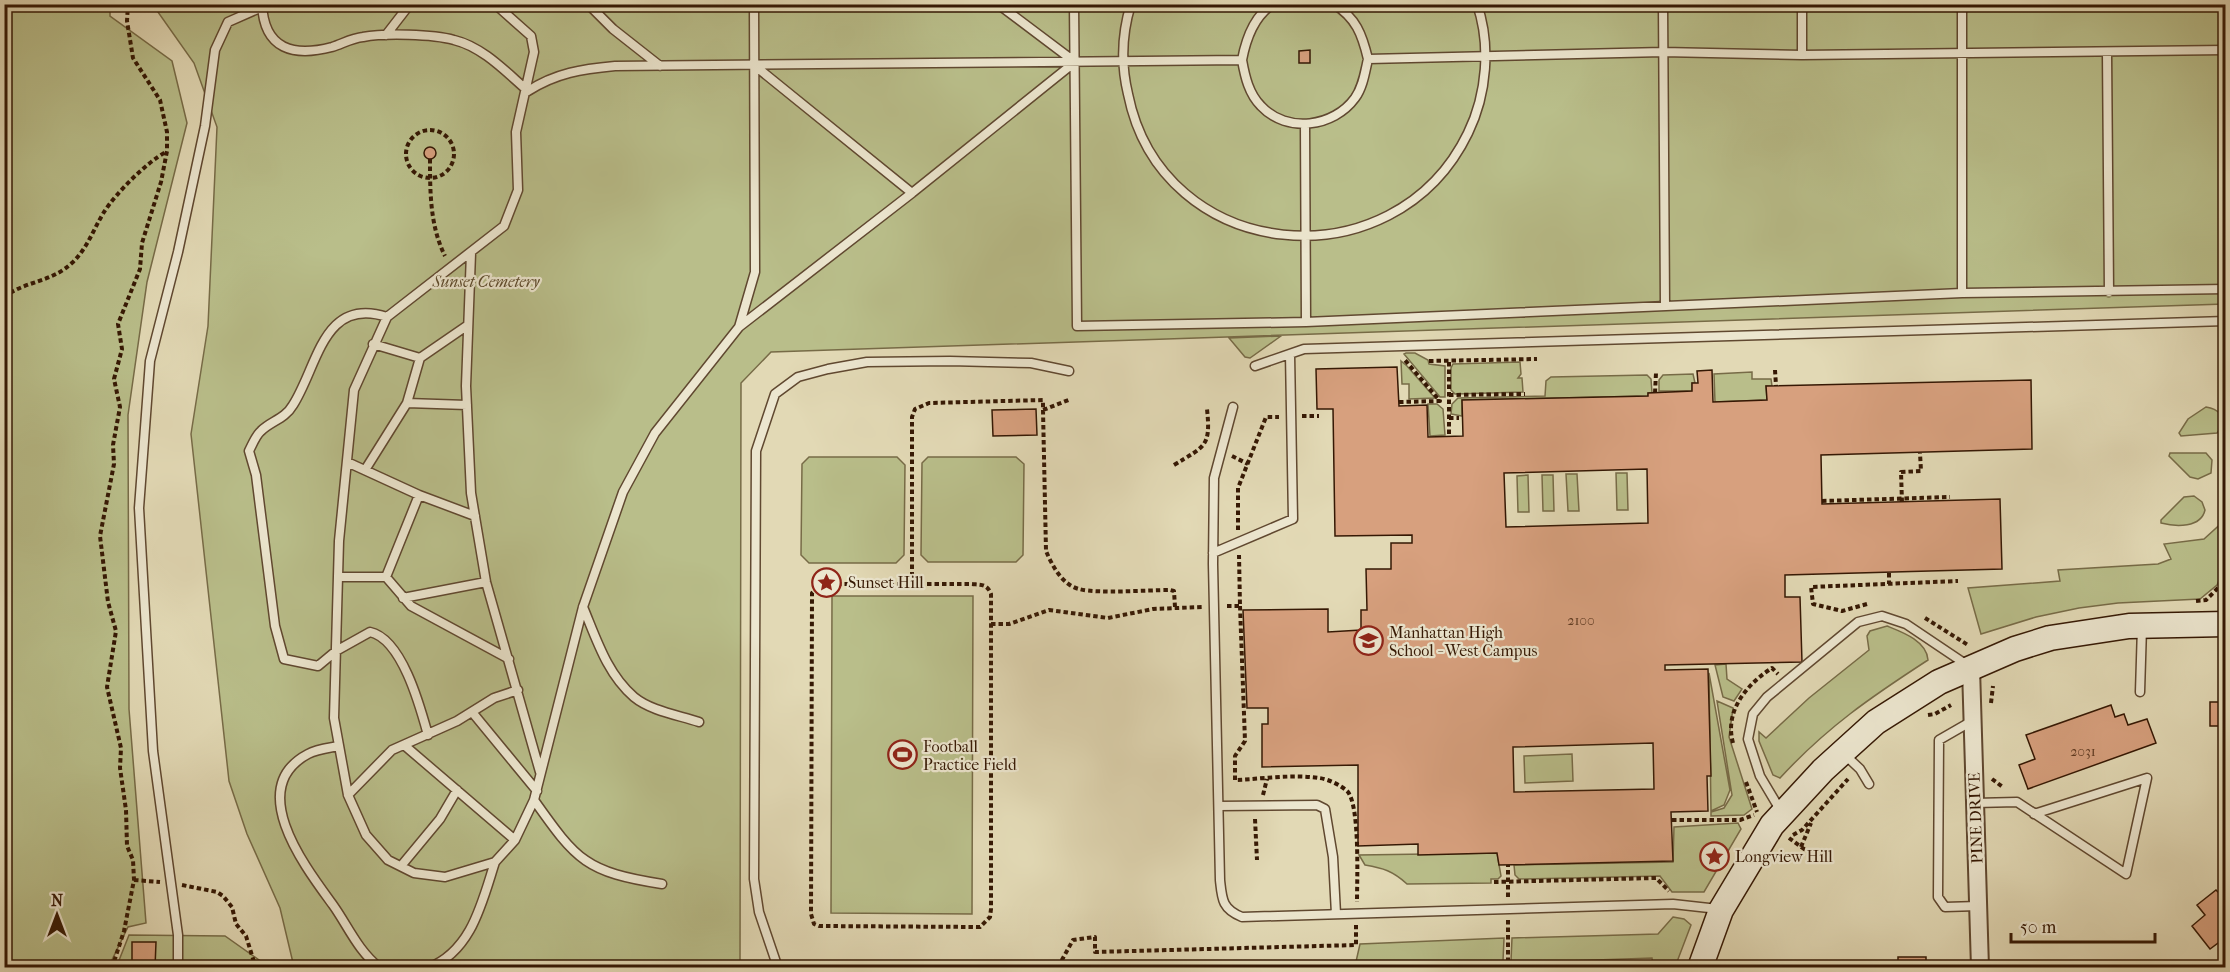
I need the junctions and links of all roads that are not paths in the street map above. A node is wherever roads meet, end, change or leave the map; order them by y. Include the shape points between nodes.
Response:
1 (411, 4) edge
2 (495, 4) edge
3 (588, 4) edge
4 (754, 4) edge
5 (998, 4) edge
6 (1074, 4) edge
7 (1131, 4) edge
8 (1273, 4) edge
9 (1334, 4) edge
10 (1477, 4) edge
11 (1663, 4) edge
12 (1802, 4) edge
13 (1962, 4) edge
14 (262, 6) edge
15 (386, 35) junction
16 (2226, 50) edge
17 (1663, 52) junction
18 (2107, 52) junction
19 (1962, 53) junction
20 (1485, 55) junction
21 (1802, 55) junction
22 (1368, 59) junction
23 (1242, 60) junction
24 (1074, 62) junction
25 (1123, 62) junction
26 (660, 66) junction
27 (754, 66) junction
28 (528, 92) junction
29 (1305, 125) junction
30 (912, 193) junction
31 (1306, 237) junction
32 (471, 253) junction
33 (2226, 289) edge
34 (2109, 292) junction
35 (1962, 293) junction
36 (1665, 305) junction
37 (387, 317) junction
38 (2226, 321) edge
39 (1306, 322) junction
40 (468, 325) junction
41 (739, 327) junction
42 (373, 344) junction
43 (1287, 355) junction
44 (420, 358) junction
45 (1255, 366) dead end
46 (1068, 371) dead end
47 (407, 403) junction
48 (467, 405) junction
49 (1233, 407) dead end
50 (347, 462) junction
51 (365, 470) junction
52 (419, 495) junction
53 (475, 516) junction
54 (1212, 553) junction
55 (338, 577) junction
56 (386, 577) junction
57 (486, 582) junction
58 (403, 598) junction
59 (583, 607) junction
60 (2226, 624) edge
61 (2142, 625) junction
62 (336, 651) junction
63 (1969, 656) junction
64 (508, 659) junction
65 (519, 690) junction
66 (2140, 692) dead end
67 (472, 712) junction
68 (1972, 721) junction
69 (699, 722) dead end
70 (428, 735) junction
71 (404, 745) junction
72 (339, 746) junction
73 (1843, 752) junction
74 (541, 775) junction
75 (1869, 784) dead end
76 (457, 790) junction
77 (348, 795) junction
78 (536, 796) junction
79 (1975, 803) junction
80 (1219, 806) junction
81 (1782, 813) junction
82 (2034, 814) junction
83 (515, 840) junction
84 (495, 862) junction
85 (401, 866) junction
86 (662, 884) dead end
87 (1978, 906) junction
88 (1721, 910) junction
89 (1336, 914) junction
90 (178, 968) edge
91 (380, 968) edge
92 (428, 968) edge
93 (778, 968) edge
94 (1700, 968) edge
95 (1980, 968) edge

1 - 15 lane
2 - 28 lane via 531,36 534,52
3 - 26 lane
4 - 27 lane
5 - 24 lane
6 - 24 lane
7 - 25 lane
8 - 23 lane via 1256,23
9 - 22 lane via 1354,21
10 - 20 lane
11 - 17 lane
12 - 21 lane
13 - 19 lane
14 - 15 lane via 267,27 277,44 295,52 313,52 361,37
14 - 90 lane via 228,22 214,50 205,126 150,361 139,508 153,751 178,935
15 - 28 lane via 452,39 466,44 482,52
16 - 18 lane
17 - 20 lane
17 - 21 lane
17 - 36 lane
18 - 19 lane
18 - 34 lane
19 - 21 lane
19 - 35 lane
20 - 22 lane
20 - 31 lane via 1484,79 1472,125 1449,165 1433,183 1375,223 1341,233
22 - 29 lane via 1354,100 1334,116
23 - 25 lane
23 - 29 lane via 1245,79 1262,107 1273,115
24 - 25 lane
24 - 27 lane
24 - 30 lane
24 - 39 lane via 1077,327
25 - 31 lane via 1137,127 1177,185 1215,214 1236,224 1282,236
26 - 27 lane
26 - 28 lane via 576,69 547,79
27 - 30 lane
27 - 41 lane via 754,272
28 - 32 lane via 516,132 518,190 504,226
29 - 31 lane
30 - 41 lane
31 - 39 lane
32 - 37 lane
32 - 40 lane
33 - 34 lane
34 - 35 lane
35 - 36 lane
36 - 39 lane
37 - 42 lane
37 - 62 lane via 369,311 346,317 337,324 320,346 293,406 283,418 260,431 249,451 256,475 275,626 284,659 318,666
38 - 43 lane via 1304,349
40 - 44 lane
40 - 48 lane
41 - 59 lane via 650,442 622,492
42 - 44 lane
42 - 50 lane via 354,390
43 - 45 lane
43 - 54 lane via 1293,519
44 - 47 lane
46 - 93 lane via 1031,363 867,362 798,377 775,393 756,451 754,879 759,912
47 - 48 lane
47 - 51 lane
48 - 53 lane
49 - 54 lane via 1214,477
50 - 51 lane
50 - 55 lane
51 - 52 lane
52 - 53 lane
52 - 56 lane
53 - 57 lane
54 - 80 lane
55 - 56 lane
55 - 62 lane
56 - 58 lane
57 - 58 lane
57 - 64 lane
58 - 64 lane
59 - 69 lane via 605,660 634,696 657,709
59 - 74 lane
60 - 61 street
61 - 63 street via 2082,631
61 - 66 lane
62 - 70 lane via 370,632 380,634 403,667
62 - 72 lane via 334,718
63 - 68 street, PINE DRIVE
63 - 73 street via 1940,682 1876,722
63 - 81 lane via 1882,616 1858,622 1767,697 1753,714 1748,738 1760,776
64 - 65 lane
65 - 67 lane via 494,698
65 - 74 lane
67 - 70 lane
67 - 78 lane
68 - 79 street, PINE DRIVE
68 - 87 lane via 1939,740 1938,897 1946,907
70 - 71 lane
71 - 76 lane
71 - 77 lane via 392,750
72 - 77 lane
72 - 91 lane via 298,760 283,782 280,808 289,836 311,875 358,945
73 - 75 lane
73 - 81 street
74 - 78 lane
76 - 83 lane
76 - 85 lane via 440,819
77 - 85 lane via 366,835 388,860
78 - 83 lane
78 - 86 lane via 563,841 581,860 620,878
79 - 82 lane via 2017,802
79 - 87 street, PINE DRIVE
80 - 89 lane via 1317,805 1325,809
80 - 89 lane via 1222,902 1229,912 1242,917
81 - 88 street
82 - 82 lane via 2126,873 2147,778 2125,785
83 - 84 lane
84 - 85 lane via 445,877 414,873
84 - 92 lane via 476,921 455,950
87 - 95 street, PINE DRIVE
88 - 89 lane via 1673,904
88 - 94 street

